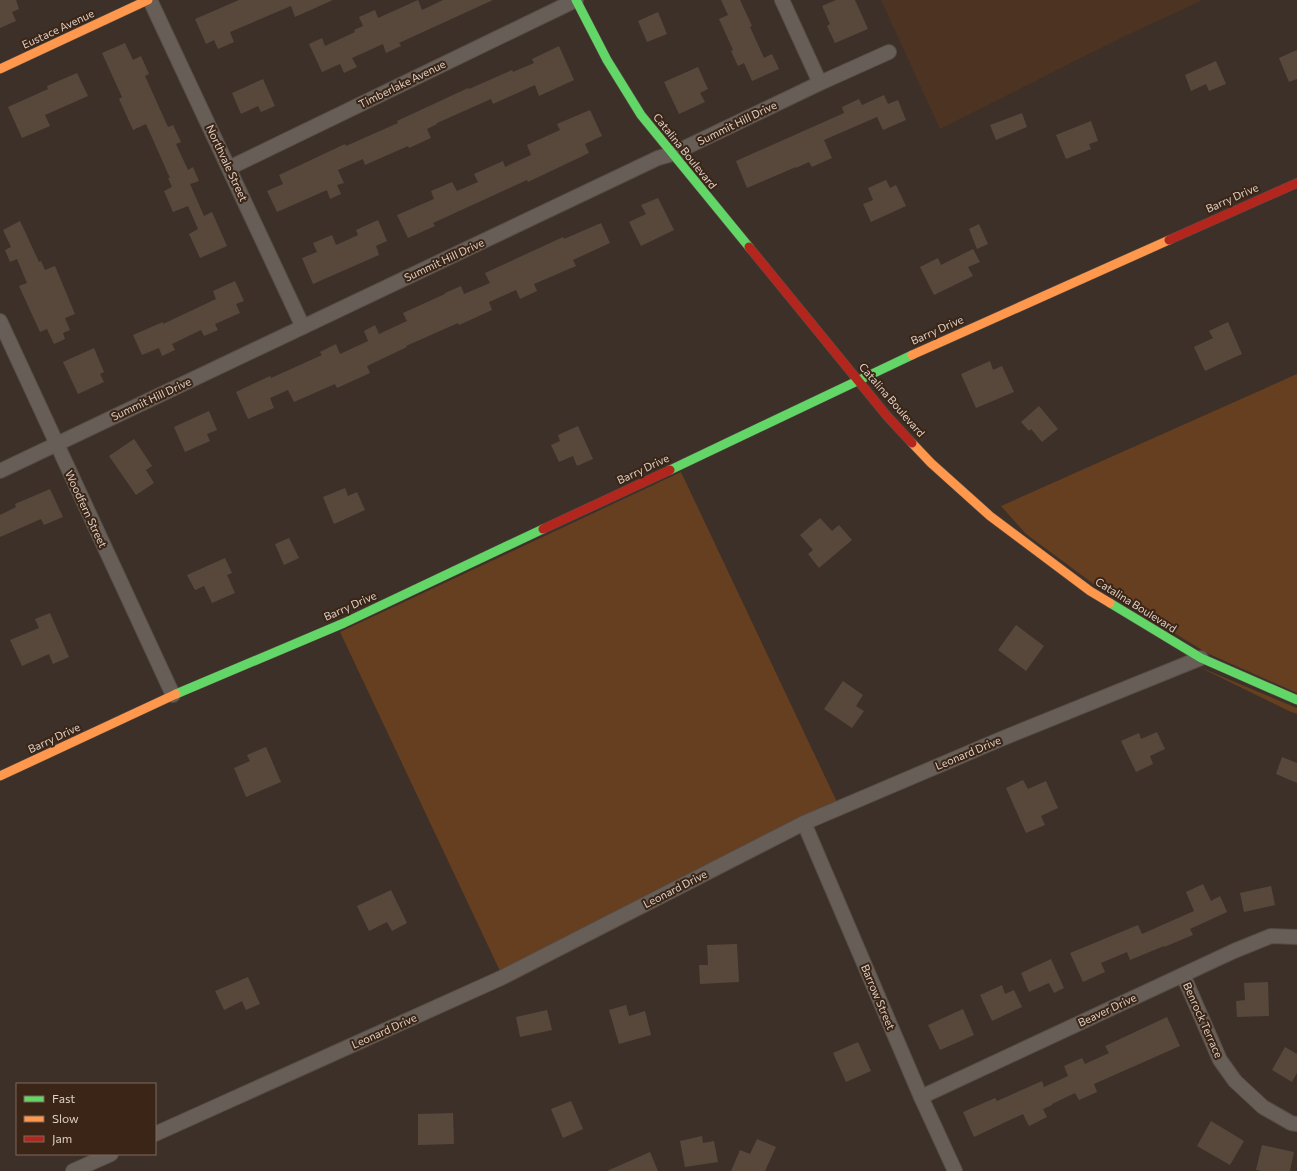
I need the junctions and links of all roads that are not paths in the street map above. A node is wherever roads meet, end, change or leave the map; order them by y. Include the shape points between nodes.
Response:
1 (149, 0) edge
2 (576, 0) edge
3 (782, 0) edge
4 (889, 52) dead end
5 (0, 69) edge
6 (820, 83) junction
7 (672, 154) junction
8 (229, 168) junction
9 (1297, 182) edge
10 (0, 321) edge
11 (303, 327) junction
12 (858, 381) junction
13 (56, 444) junction
14 (0, 471) edge
15 (1201, 658) junction
16 (173, 695) junction
17 (1297, 700) edge
18 (0, 776) edge
19 (804, 823) junction
20 (1297, 937) edge
21 (1183, 975) junction
22 (921, 1097) junction
23 (1297, 1124) edge
24 (156, 1134) edge
25 (108, 1155) edge
26 (73, 1171) edge
27 (955, 1171) edge

1 - 5 street, Eustace Avenue
1 - 8 street, Northvale Street
2 - 7 street, Catalina Boulevard via 606,60 641,115
2 - 8 street, Timberlake Avenue
3 - 6 street
4 - 6 street, Summit Hill Drive
6 - 7 street, Summit Hill Drive
7 - 11 street, Summit Hill Drive via 651,161
7 - 12 street, Catalina Boulevard
8 - 11 street, Northvale Street
9 - 12 street, Barry Drive
10 - 13 street, Woodfern Street
11 - 13 street, Summit Hill Drive
12 - 15 street, Catalina Boulevard via 931,463 990,516 1090,591
12 - 16 street, Barry Drive via 344,623
13 - 14 street, Summit Hill Drive
13 - 16 street, Woodfern Street
15 - 17 street, Catalina Boulevard
15 - 19 street, Leonard Drive
16 - 18 street, Barry Drive
19 - 22 street, Barrow Street
19 - 24 street, Leonard Drive via 501,978
20 - 21 street, Beaver Drive via 1271,936
21 - 22 street, Beaver Drive
21 - 23 street, Benrock Terrace via 1220,1060 1235,1081 1264,1107
22 - 27 street, Barrow Street
25 - 26 street

